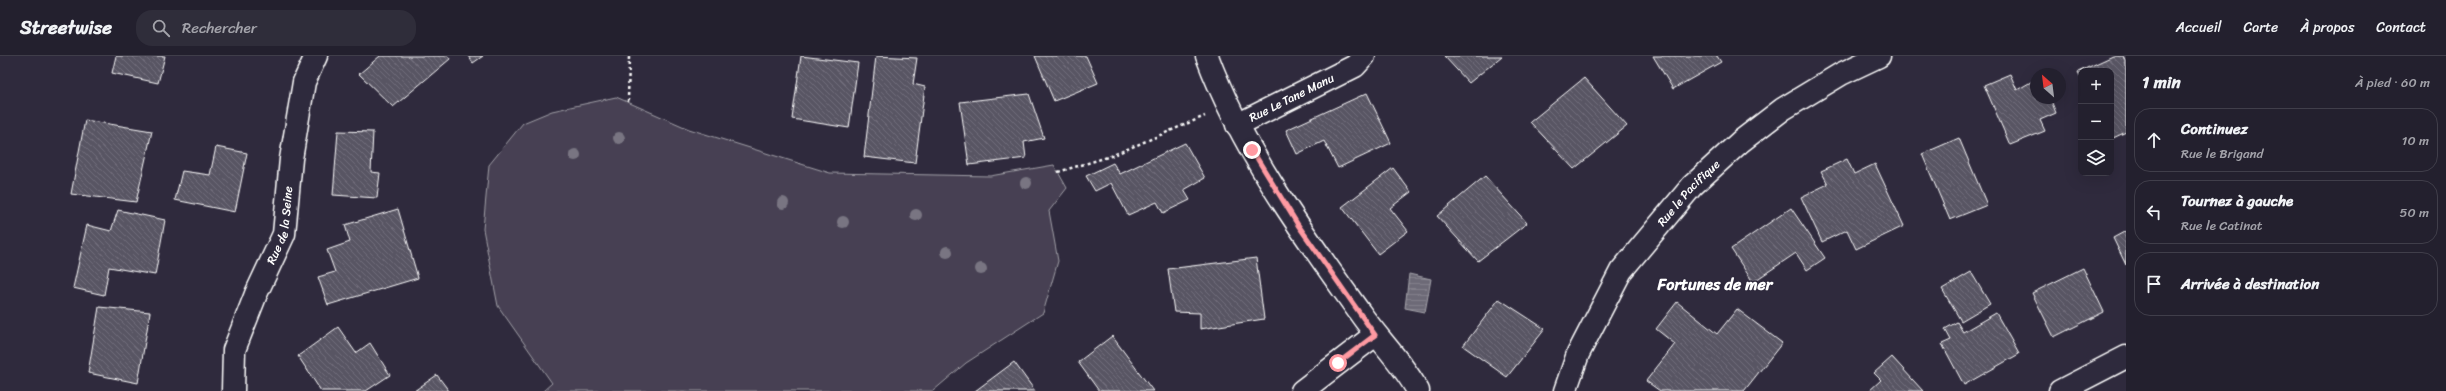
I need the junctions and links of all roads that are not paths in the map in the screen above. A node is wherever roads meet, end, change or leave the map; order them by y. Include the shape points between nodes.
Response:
1 (316, 56) edge
2 (1207, 56) edge
3 (1364, 56) edge
4 (1879, 56) edge
5 (1232, 116) junction
6 (1375, 335) junction
7 (2126, 357) edge
8 (233, 391) edge
9 (1302, 391) edge
10 (1418, 391) edge
11 (1565, 391) edge
12 (2060, 391) edge

1 - 8 street, Rue de la Seine via 304,82 291,159 284,234 234,350
2 - 5 street
3 - 5 street, Rue Le Tane Manu via 1354,66
4 - 11 street, Rue le Pacifique via 1841,74 1783,109 1740,142 1692,186 1621,271 1578,354
5 - 6 street via 1298,225
6 - 9 street
6 - 10 street
7 - 12 street

